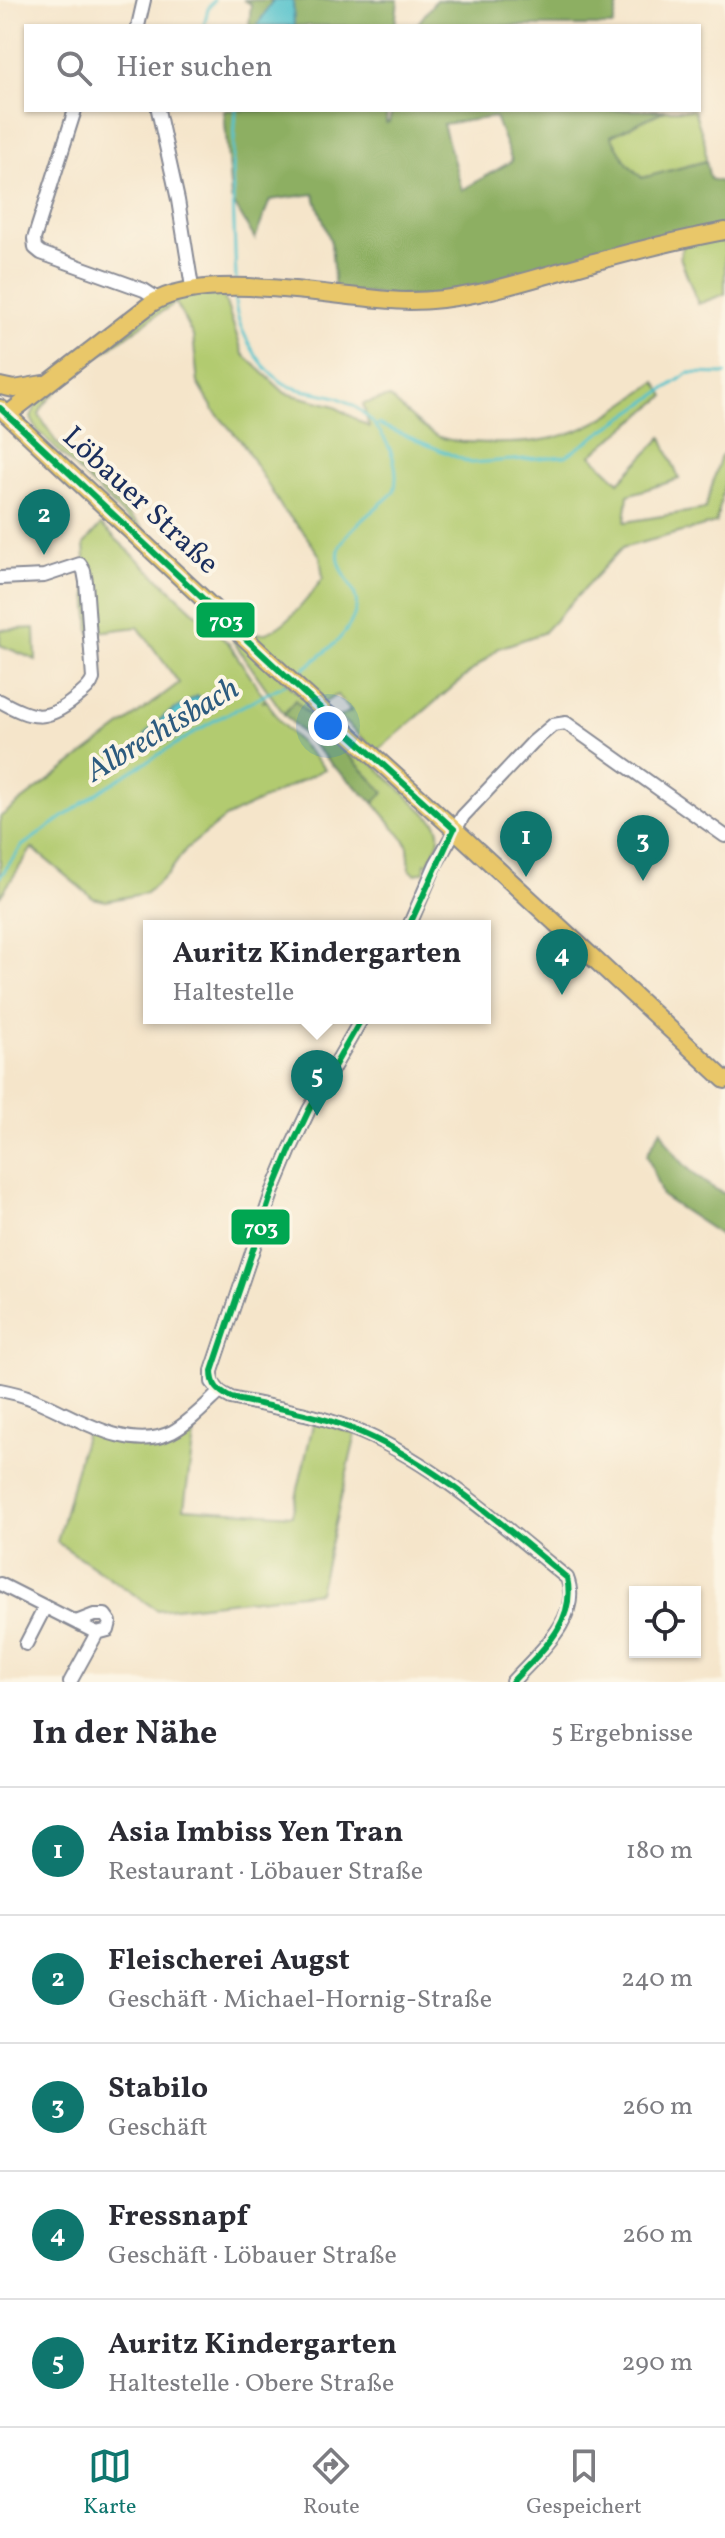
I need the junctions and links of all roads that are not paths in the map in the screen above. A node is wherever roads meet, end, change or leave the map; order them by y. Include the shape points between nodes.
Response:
1 (144, 0) edge
2 (138, 24) edge
3 (74, 112) edge
4 (158, 112) edge
5 (725, 231) edge
6 (192, 287) junction
7 (158, 299) junction
8 (45, 384) junction
9 (0, 386) edge
10 (2, 415) edge
11 (0, 578) edge
12 (0, 701) edge
13 (454, 829) junction
14 (725, 836) edge
15 (412, 920) edge
16 (359, 1024) edge
17 (725, 1080) edge
18 (0, 1390) edge
19 (220, 1392) junction
20 (0, 1584) edge
21 (45, 1607) junction
22 (76, 1622) junction
23 (97, 1633) junction
24 (26, 1644) dead end
25 (70, 1682) edge
26 (512, 1682) edge

1 - 2 street
3 - 7 street via 35,248
4 - 6 street
5 - 6 main road via 446,299
6 - 7 main road
7 - 8 main road
8 - 9 main road
8 - 10 main road
10 - 13 main road, Löbauer Straße
11 - 12 street via 44,576 80,564 93,679 58,712 39,717
13 - 14 street via 533,742 553,725 566,723
13 - 15 street
13 - 17 main road, Löbauer Straße
16 - 19 street via 304,1119 272,1193 212,1371
18 - 19 street via 95,1429 144,1438 174,1431
19 - 26 street via 352,1428 406,1455 567,1578 572,1590 565,1616
20 - 21 street
21 - 22 street
21 - 24 street
22 - 23 street
22 - 23 street via 105,1615 108,1630
23 - 25 street

